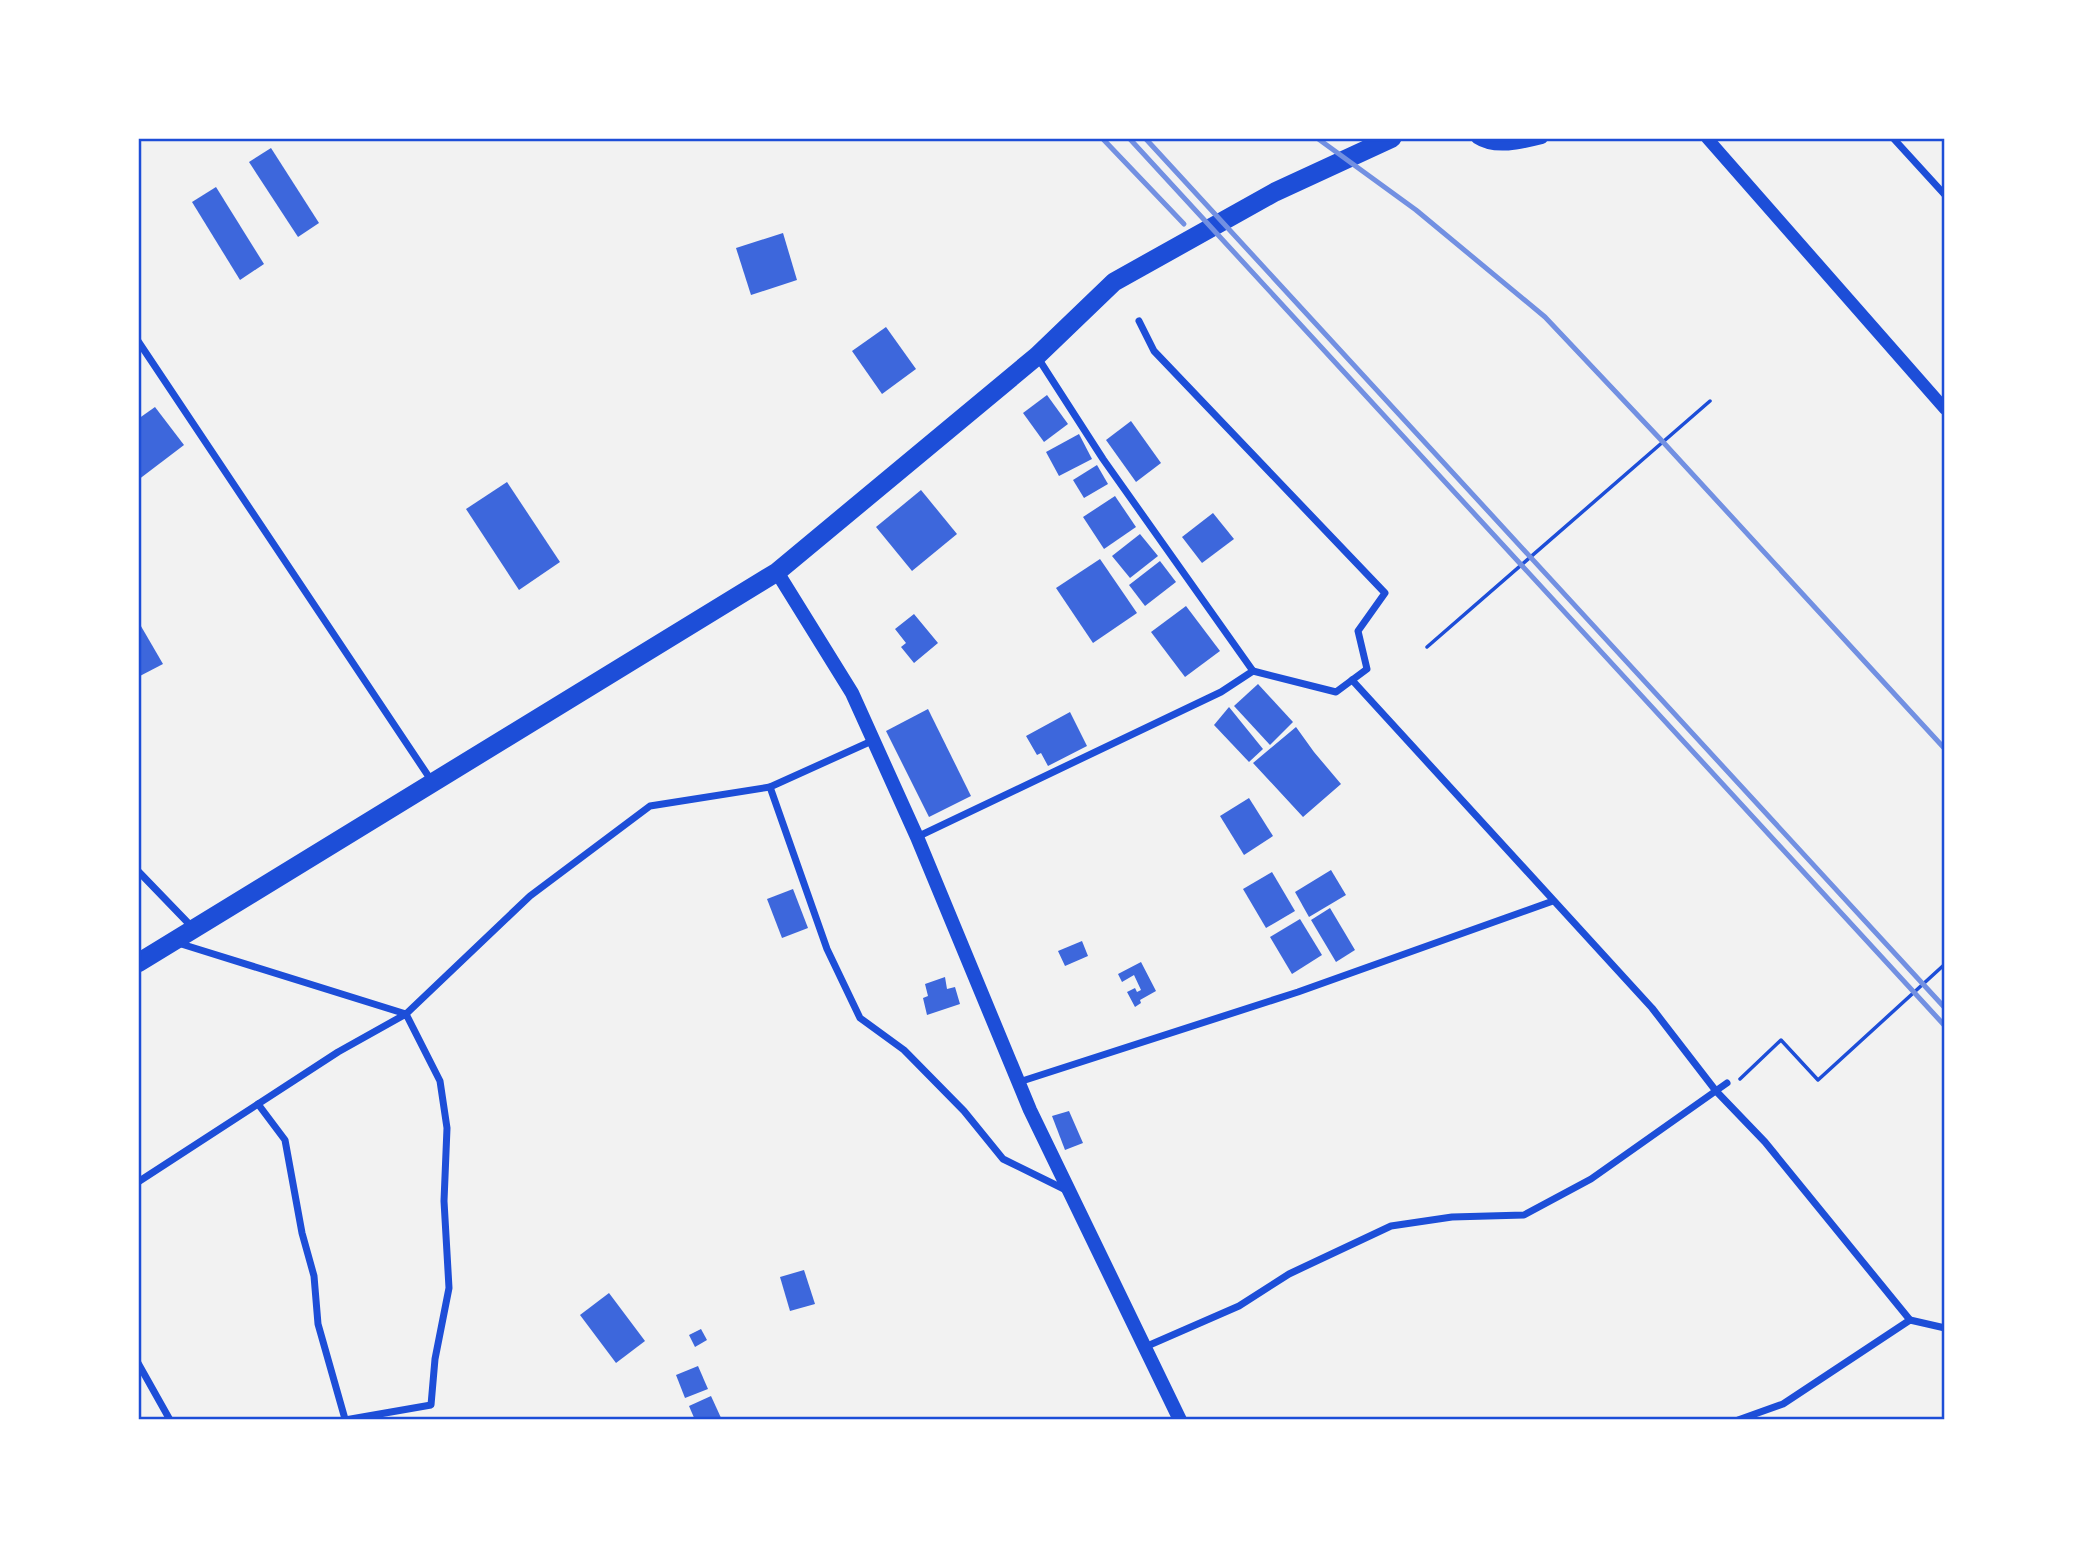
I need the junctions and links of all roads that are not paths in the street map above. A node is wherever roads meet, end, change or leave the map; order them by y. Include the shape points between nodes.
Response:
1 (1392, 138) edge
2 (1477, 138) edge
3 (1542, 138) edge
4 (1707, 138) edge
5 (1893, 138) edge
6 (1945, 195) edge
7 (1139, 321) dead end
8 (138, 341) edge
9 (1037, 356) junction
10 (1945, 409) edge
11 (777, 572) junction
12 (1253, 671) junction
13 (1352, 680) junction
14 (874, 740) junction
15 (433, 782) junction
16 (770, 787) junction
17 (917, 837) junction
18 (138, 871) edge
19 (1553, 901) junction
20 (193, 929) junction
21 (174, 941) junction
22 (138, 962) edge
23 (406, 1014) junction
24 (1019, 1082) junction
25 (1727, 1083) dead end
26 (1716, 1091) junction
27 (258, 1104) junction
28 (138, 1182) edge
29 (1070, 1191) junction
30 (1910, 1320) junction
31 (1945, 1328) edge
32 (1145, 1347) junction
33 (138, 1363) edge
34 (170, 1420) edge
35 (345, 1420) edge
36 (1180, 1420) edge
37 (1738, 1420) edge

1 - 9 highway via 1275,192 1114,282
2 - 3 street via 1486,144 1520,144
4 - 10 street
5 - 6 street
7 - 13 street via 1154,351 1385,593 1358,631 1367,669
8 - 15 street
9 - 11 highway
9 - 12 street via 1103,459
11 - 14 main road via 852,693
11 - 15 highway
12 - 13 street via 1336,691
12 - 17 street via 1221,692
13 - 19 street
14 - 16 street
14 - 17 main road
15 - 20 highway
16 - 23 street via 650,806 530,896
16 - 29 street via 827,949 860,1018 904,1050 1003,1159
17 - 24 main road
18 - 20 street
19 - 24 street via 1298,992
19 - 26 street via 1652,1008
20 - 21 highway
21 - 22 highway
21 - 23 street
23 - 27 street
23 - 35 street via 440,1081 447,1128 444,1201 449,1288 431,1405
24 - 29 main road
25 - 26 street
26 - 30 street via 1765,1142
26 - 32 street via 1591,1180 1524,1215 1452,1217 1391,1226 1289,1274 1239,1306
27 - 28 street
27 - 35 street via 285,1140 314,1276 318,1324
29 - 32 main road
30 - 31 street
30 - 37 street via 1783,1404
32 - 36 main road
33 - 34 street

